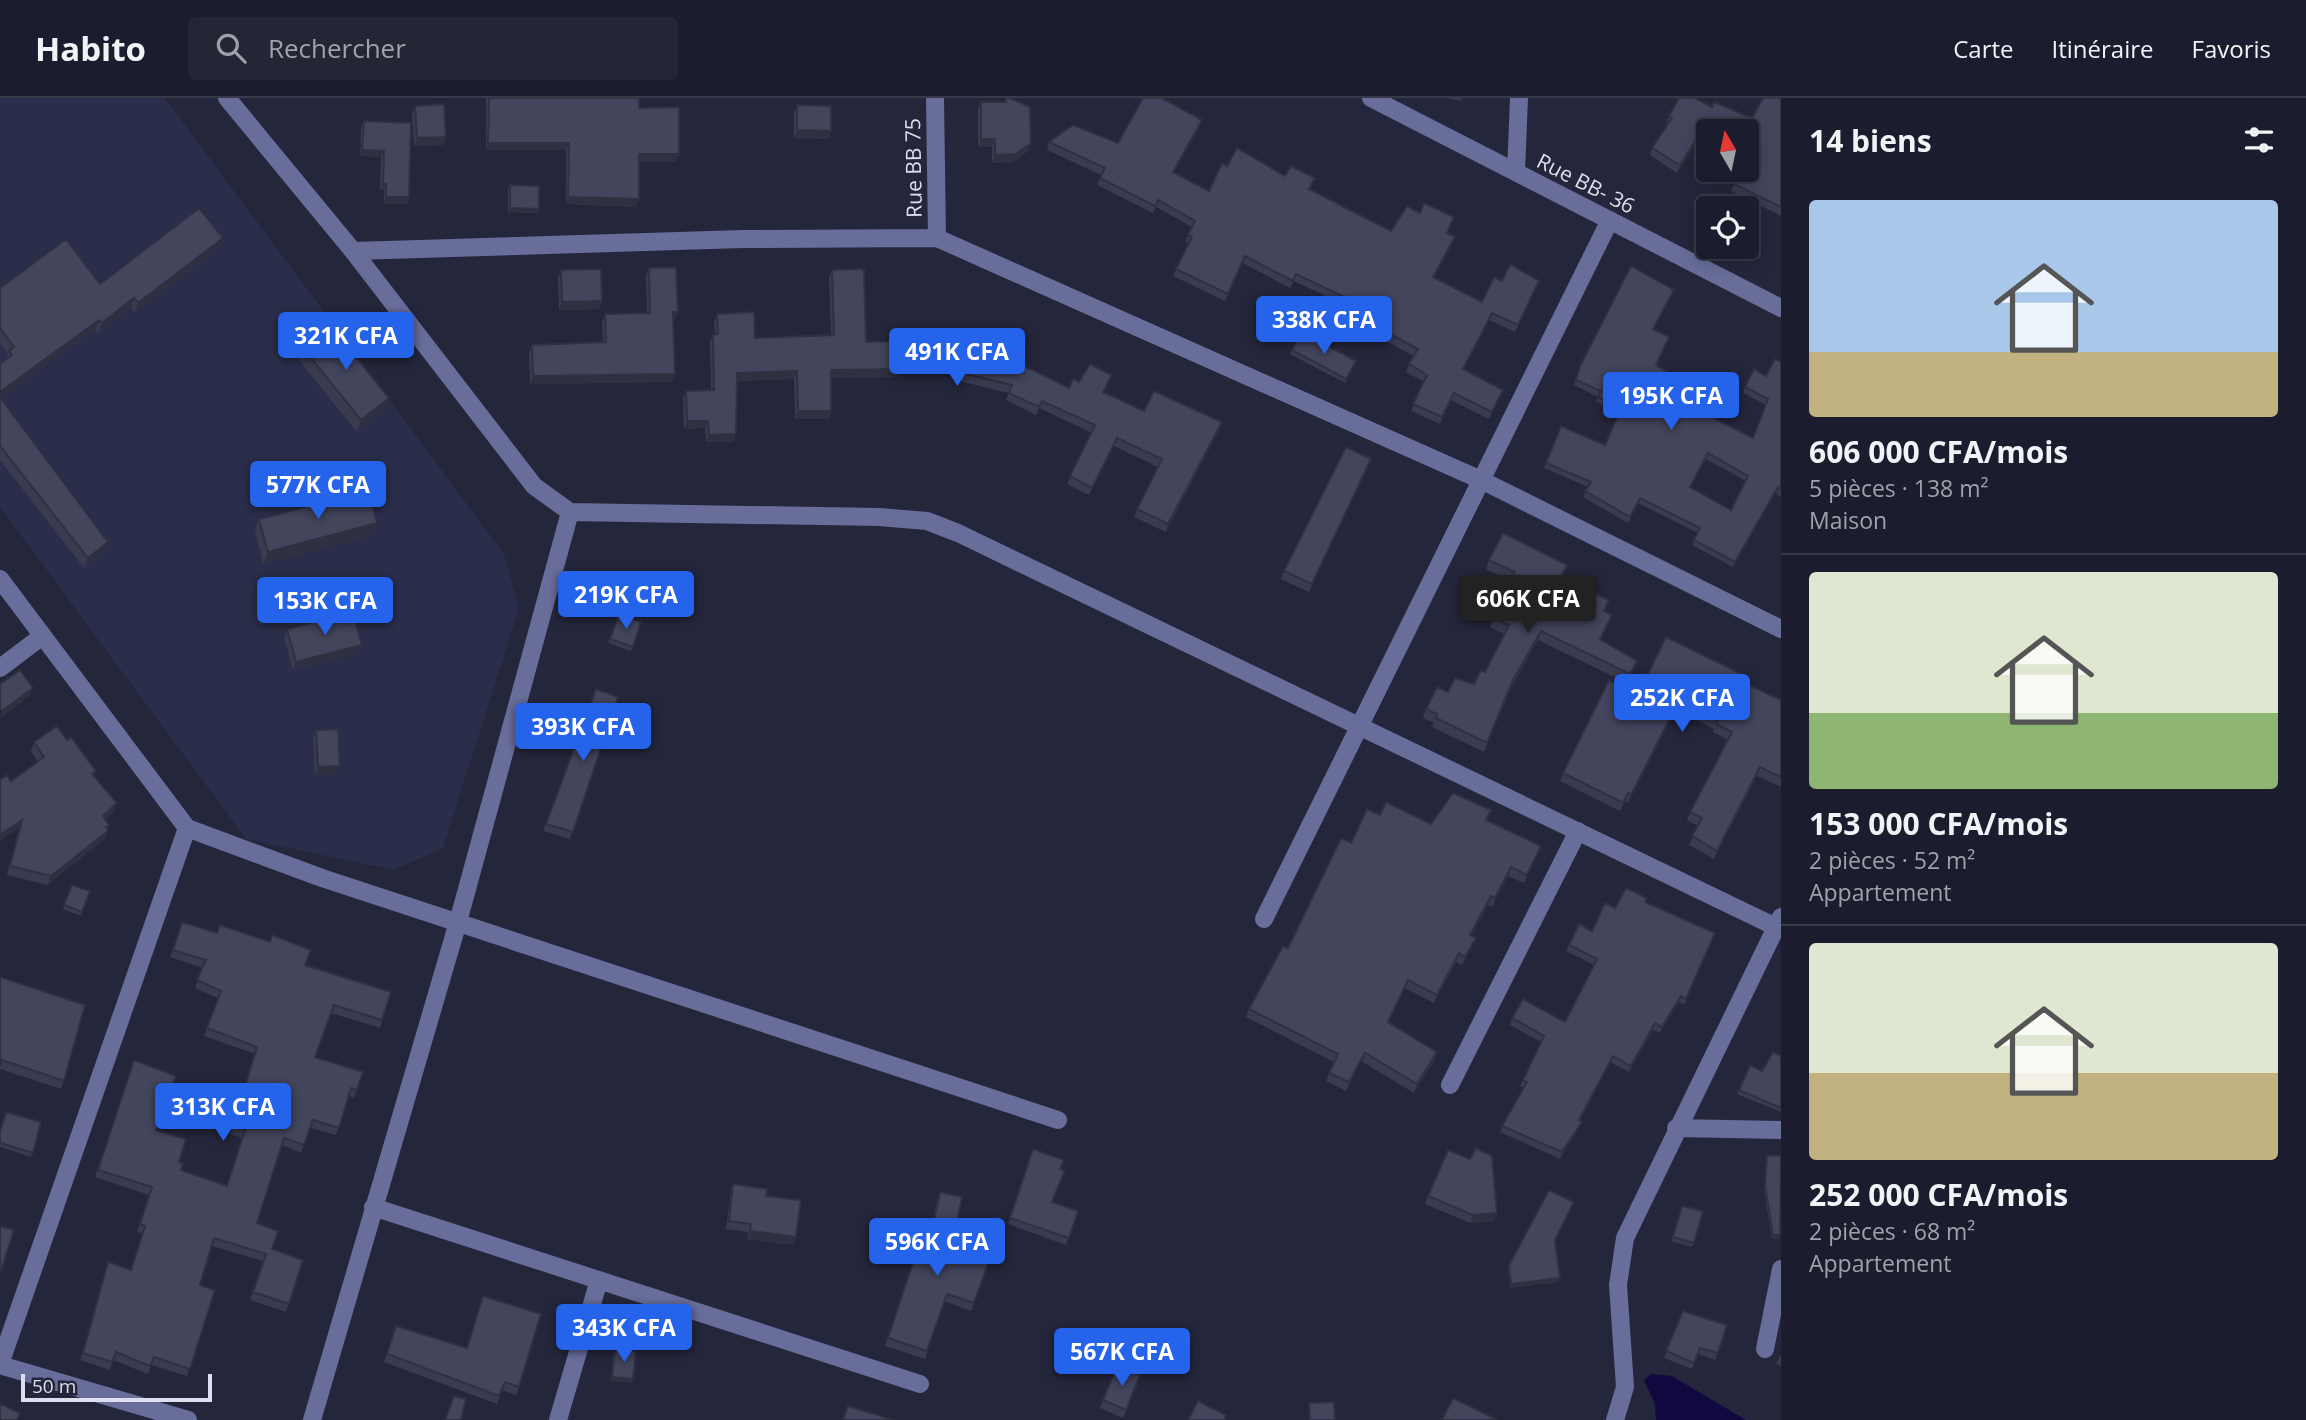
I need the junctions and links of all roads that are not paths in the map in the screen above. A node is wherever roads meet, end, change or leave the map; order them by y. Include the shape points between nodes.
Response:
1 (227, 98) edge
2 (935, 98) edge
3 (1371, 98) edge
4 (1518, 98) edge
5 (1516, 172) junction
6 (1610, 220) junction
7 (937, 238) junction
8 (353, 251) junction
9 (1781, 308) edge
10 (1481, 480) junction
11 (570, 512) junction
12 (0, 579) edge
13 (1781, 629) edge
14 (41, 637) junction
15 (0, 668) edge
16 (1360, 725) junction
17 (187, 828) junction
18 (1578, 831) junction
19 (1265, 919) dead end
20 (458, 922) junction
21 (1779, 922) edge
22 (1450, 1085) dead end
23 (1058, 1120) dead end
24 (1676, 1128) junction
25 (1781, 1129) edge
26 (373, 1207) junction
27 (1781, 1269) edge
28 (599, 1280) junction
29 (1765, 1349) dead end
30 (0, 1365) edge
31 (920, 1384) dead end
32 (188, 1420) edge
33 (312, 1420) edge
34 (558, 1420) edge
35 (1615, 1420) edge

1 - 8 street
2 - 7 street, Rue BB 75
3 - 5 street, Rue BB- 36
4 - 5 street
5 - 6 street, Rue BB- 36
6 - 9 street, Rue BB- 36
6 - 10 street
7 - 8 street
7 - 10 street
8 - 11 street via 534,486
10 - 13 street
10 - 16 street
11 - 16 street via 927,521
11 - 20 street
12 - 14 street
14 - 15 street
14 - 17 street
16 - 18 street
16 - 19 street
17 - 20 street
17 - 30 street
18 - 21 street
18 - 22 street
20 - 23 street
20 - 26 street
21 - 24 street
24 - 25 street
24 - 35 street via 1625,1238 1620,1260 1618,1318 1625,1387
26 - 28 street
26 - 33 street
27 - 29 street
28 - 31 street
28 - 34 street
30 - 32 street

